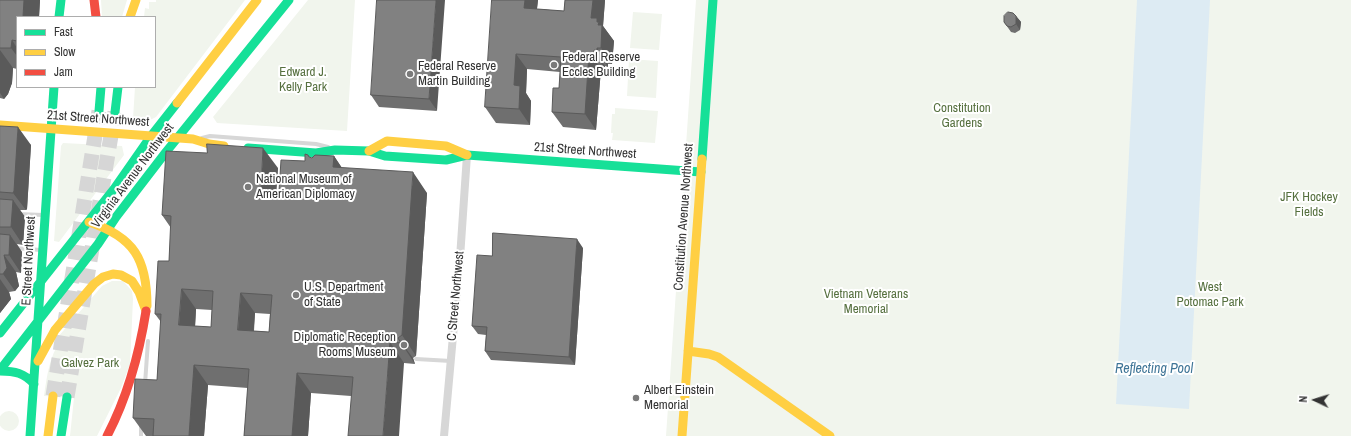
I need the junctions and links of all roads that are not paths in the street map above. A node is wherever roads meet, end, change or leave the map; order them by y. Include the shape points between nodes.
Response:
1 (61, 0) edge
2 (94, 0) edge
3 (136, 0) edge
4 (257, 0) edge
5 (289, 0) edge
6 (713, 0) edge
7 (59, 16) edge
8 (96, 16) edge
9 (130, 16) edge
10 (54, 88) edge
11 (101, 88) edge
12 (118, 88) edge
13 (99, 110) tunnel mouth
14 (115, 112) tunnel mouth
15 (0, 125) edge
16 (51, 128) junction
17 (151, 136) junction
18 (177, 138) junction
19 (369, 151) junction
20 (467, 155) junction
21 (701, 172) junction
22 (14, 213) edge
23 (45, 216) junction
24 (88, 222) junction
25 (108, 228) junction
26 (6, 248) edge
27 (42, 250) junction
28 (41, 282) junction
29 (146, 311) junction
30 (39, 320) junction
31 (150, 322) dead end
32 (0, 333) edge
33 (149, 334) dead end
34 (688, 351) junction
35 (416, 359) dead end
36 (451, 361) junction
37 (36, 367) junction
38 (0, 370) edge
39 (34, 384) junction
40 (144, 390) edge
41 (54, 396) tunnel mouth
42 (67, 397) tunnel mouth
43 (142, 421) edge
44 (30, 436) edge
45 (48, 436) edge
46 (61, 436) edge
47 (107, 436) edge
48 (141, 436) edge
49 (444, 436) edge
50 (682, 436) edge
51 (830, 436) edge

1 - 7 main road
2 - 8 main road
3 - 9 main road
4 - 17 main road, Virginia Avenue Northwest
5 - 18 main road, Virginia Avenue Northwest
6 - 21 main road, Constitution Avenue Northwest
10 - 16 main road, E Street Northwest
11 - 13 main road
12 - 14 main road
15 - 16 main road, 21st Street Northwest
16 - 17 main road, 21st Street Northwest
16 - 23 main road, E Street Northwest
17 - 18 main road, 21st Street Northwest
17 - 24 main road, Virginia Avenue Northwest
18 - 19 main road, 21st Street Northwest via 209,144 316,153
18 - 25 main road, Virginia Avenue Northwest
19 - 20 main road, 21st Street Northwest via 385,156 446,160
19 - 20 main road, 21st Street Northwest via 387,141 446,146
20 - 21 main road, 21st Street Northwest
20 - 36 street, C Street Northwest
21 - 34 main road, Constitution Avenue Northwest
22 - 23 lane
23 - 27 main road, E Street Northwest
24 - 25 main road
24 - 28 main road, Virginia Avenue Northwest
25 - 29 main road via 121,236 141,262 147,281
25 - 30 main road, Virginia Avenue Northwest
26 - 27 lane
27 - 28 main road, E Street Northwest
28 - 30 main road, E Street Northwest
28 - 32 main road, Virginia Avenue Northwest
29 - 31 lane
29 - 37 main road via 133,280 112,274 101,278 55,330
29 - 47 main road via 133,376
30 - 37 main road, E Street Northwest
30 - 38 main road, Virginia Avenue Northwest
33 - 40 lane
34 - 50 main road, Constitution Avenue Northwest
34 - 51 main road via 718,357
35 - 36 lane
36 - 49 street, C Street Northwest
37 - 39 main road, E Street Northwest
38 - 39 main road via 22,373
39 - 44 main road, E Street Northwest
41 - 45 main road
42 - 46 main road
43 - 48 lane

